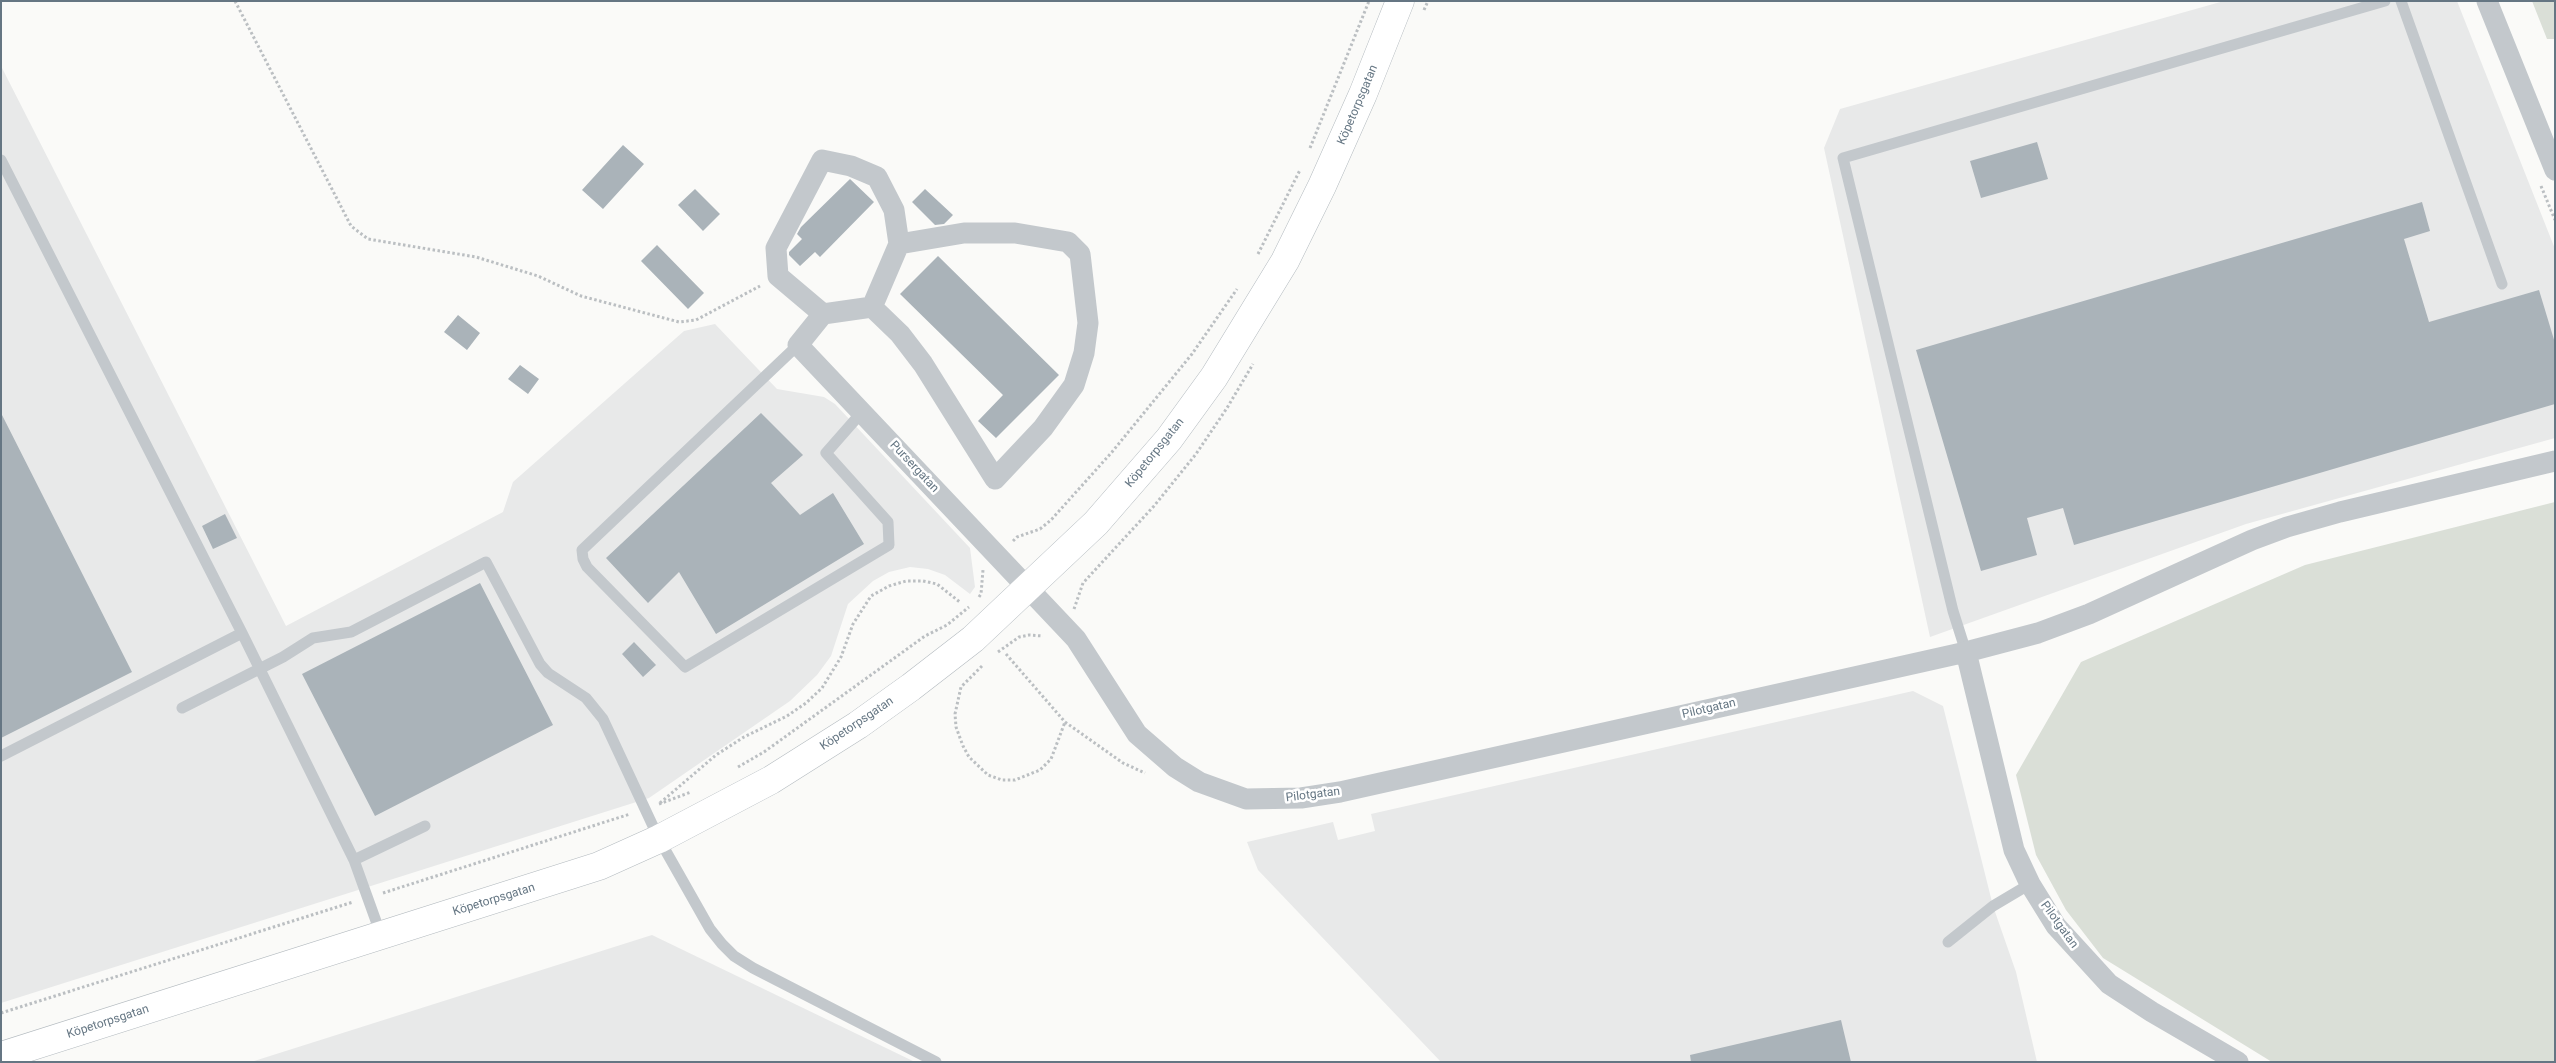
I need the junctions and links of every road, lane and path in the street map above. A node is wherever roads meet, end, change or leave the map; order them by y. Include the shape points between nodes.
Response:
1 (235, 1) edge
2 (1369, 1) edge
3 (1400, 1) edge
4 (2385, 1) edge
5 (2401, 1) edge
6 (2487, 1) edge
7 (1307, 156) dead end
8 (1, 160) edge
9 (1303, 165) dead end
10 (2555, 170) edge
11 (899, 244) junction
12 (1255, 260) dead end
13 (778, 276) junction
14 (1240, 283) dead end
15 (2502, 284) dead end
16 (872, 307) junction
17 (823, 314) junction
18 (798, 345) junction
19 (862, 412) junction
20 (2555, 461) edge
21 (997, 557) junction
22 (1028, 589) junction
23 (961, 603) dead end
24 (1060, 622) junction
25 (242, 633) junction
26 (1966, 652) junction
27 (1006, 654) dead end
28 (993, 656) dead end
29 (986, 662) dead end
30 (260, 669) junction
31 (182, 708) dead end
32 (1065, 722) junction
33 (1, 756) edge
34 (736, 769) dead end
35 (1145, 773) dead end
36 (697, 789) dead end
37 (660, 804) junction
38 (644, 810) junction
39 (425, 826) dead end
40 (659, 839) junction
41 (354, 860) junction
42 (2030, 884) junction
43 (369, 897) junction
44 (381, 935) junction
45 (1948, 942) dead end
46 (1, 1013) edge
47 (1, 1056) edge
48 (936, 1062) edge
49 (2238, 1062) edge

1 - 13 path via 351,226 368,240 476,257 538,276 581,296 679,322 696,320
2 - 7 path
3 - 22 street, Köpetorpsgatan via 1322,186 1285,261 1251,319 1169,439 1096,523
4 - 26 lane via 1843,158 1952,611
5 - 15 lane
6 - 10 street
8 - 25 lane
9 - 12 path
11 - 13 street via 894,210 876,177 851,166 822,160 776,248
11 - 16 street
11 - 16 street via 964,233 1015,233 1068,242 1080,254 1088,323 1084,353 1074,385 1044,428 995,479 923,364 900,334
13 - 17 street
14 - 21 path via 1197,348 1112,452 1051,520 1040,529 1017,537
16 - 17 street
17 - 18 street
18 - 19 street, Pursergatan
18 - 19 lane via 582,550 587,567 684,667 889,545 888,522 826,453
19 - 21 street, Pursergatan
20 - 26 street via 2287,527 2089,614 2038,633
21 - 22 street, Pursergatan
21 - 34 path via 983,570 981,594 946,625 925,636
22 - 24 street, Pilotgatan
22 - 40 street, Köpetorpsgatan via 973,639 858,725 772,780
23 - 37 path via 937,584 923,581 906,581 870,596 853,624 842,657 822,688 787,716 716,755
24 - 26 street, Pilotgatan via 1093,664 1125,718 1153,750 1191,777 1220,790 1246,798 1274,800 1340,792
24 - 28 path via 1043,637 1019,637
25 - 30 lane
25 - 33 lane
26 - 42 street, Pilotgatan via 2014,850
27 - 32 path
29 - 32 path via 961,687 955,714 963,746 988,775 1015,780 1040,770 1052,759
30 - 31 lane
30 - 38 lane via 313,638 350,632 486,562 540,664 586,698 603,719
30 - 41 lane
32 - 35 path via 1123,763
36 - 37 path
37 - 38 path
38 - 40 lane
38 - 43 path
39 - 41 lane
40 - 44 street, Köpetorpsgatan via 590,869
40 - 48 lane via 710,929 734,956
41 - 43 lane
42 - 45 lane via 1993,906
42 - 49 street, Pilotgatan via 2056,926 2110,984
43 - 44 lane
43 - 46 path
44 - 47 street, Köpetorpsgatan

